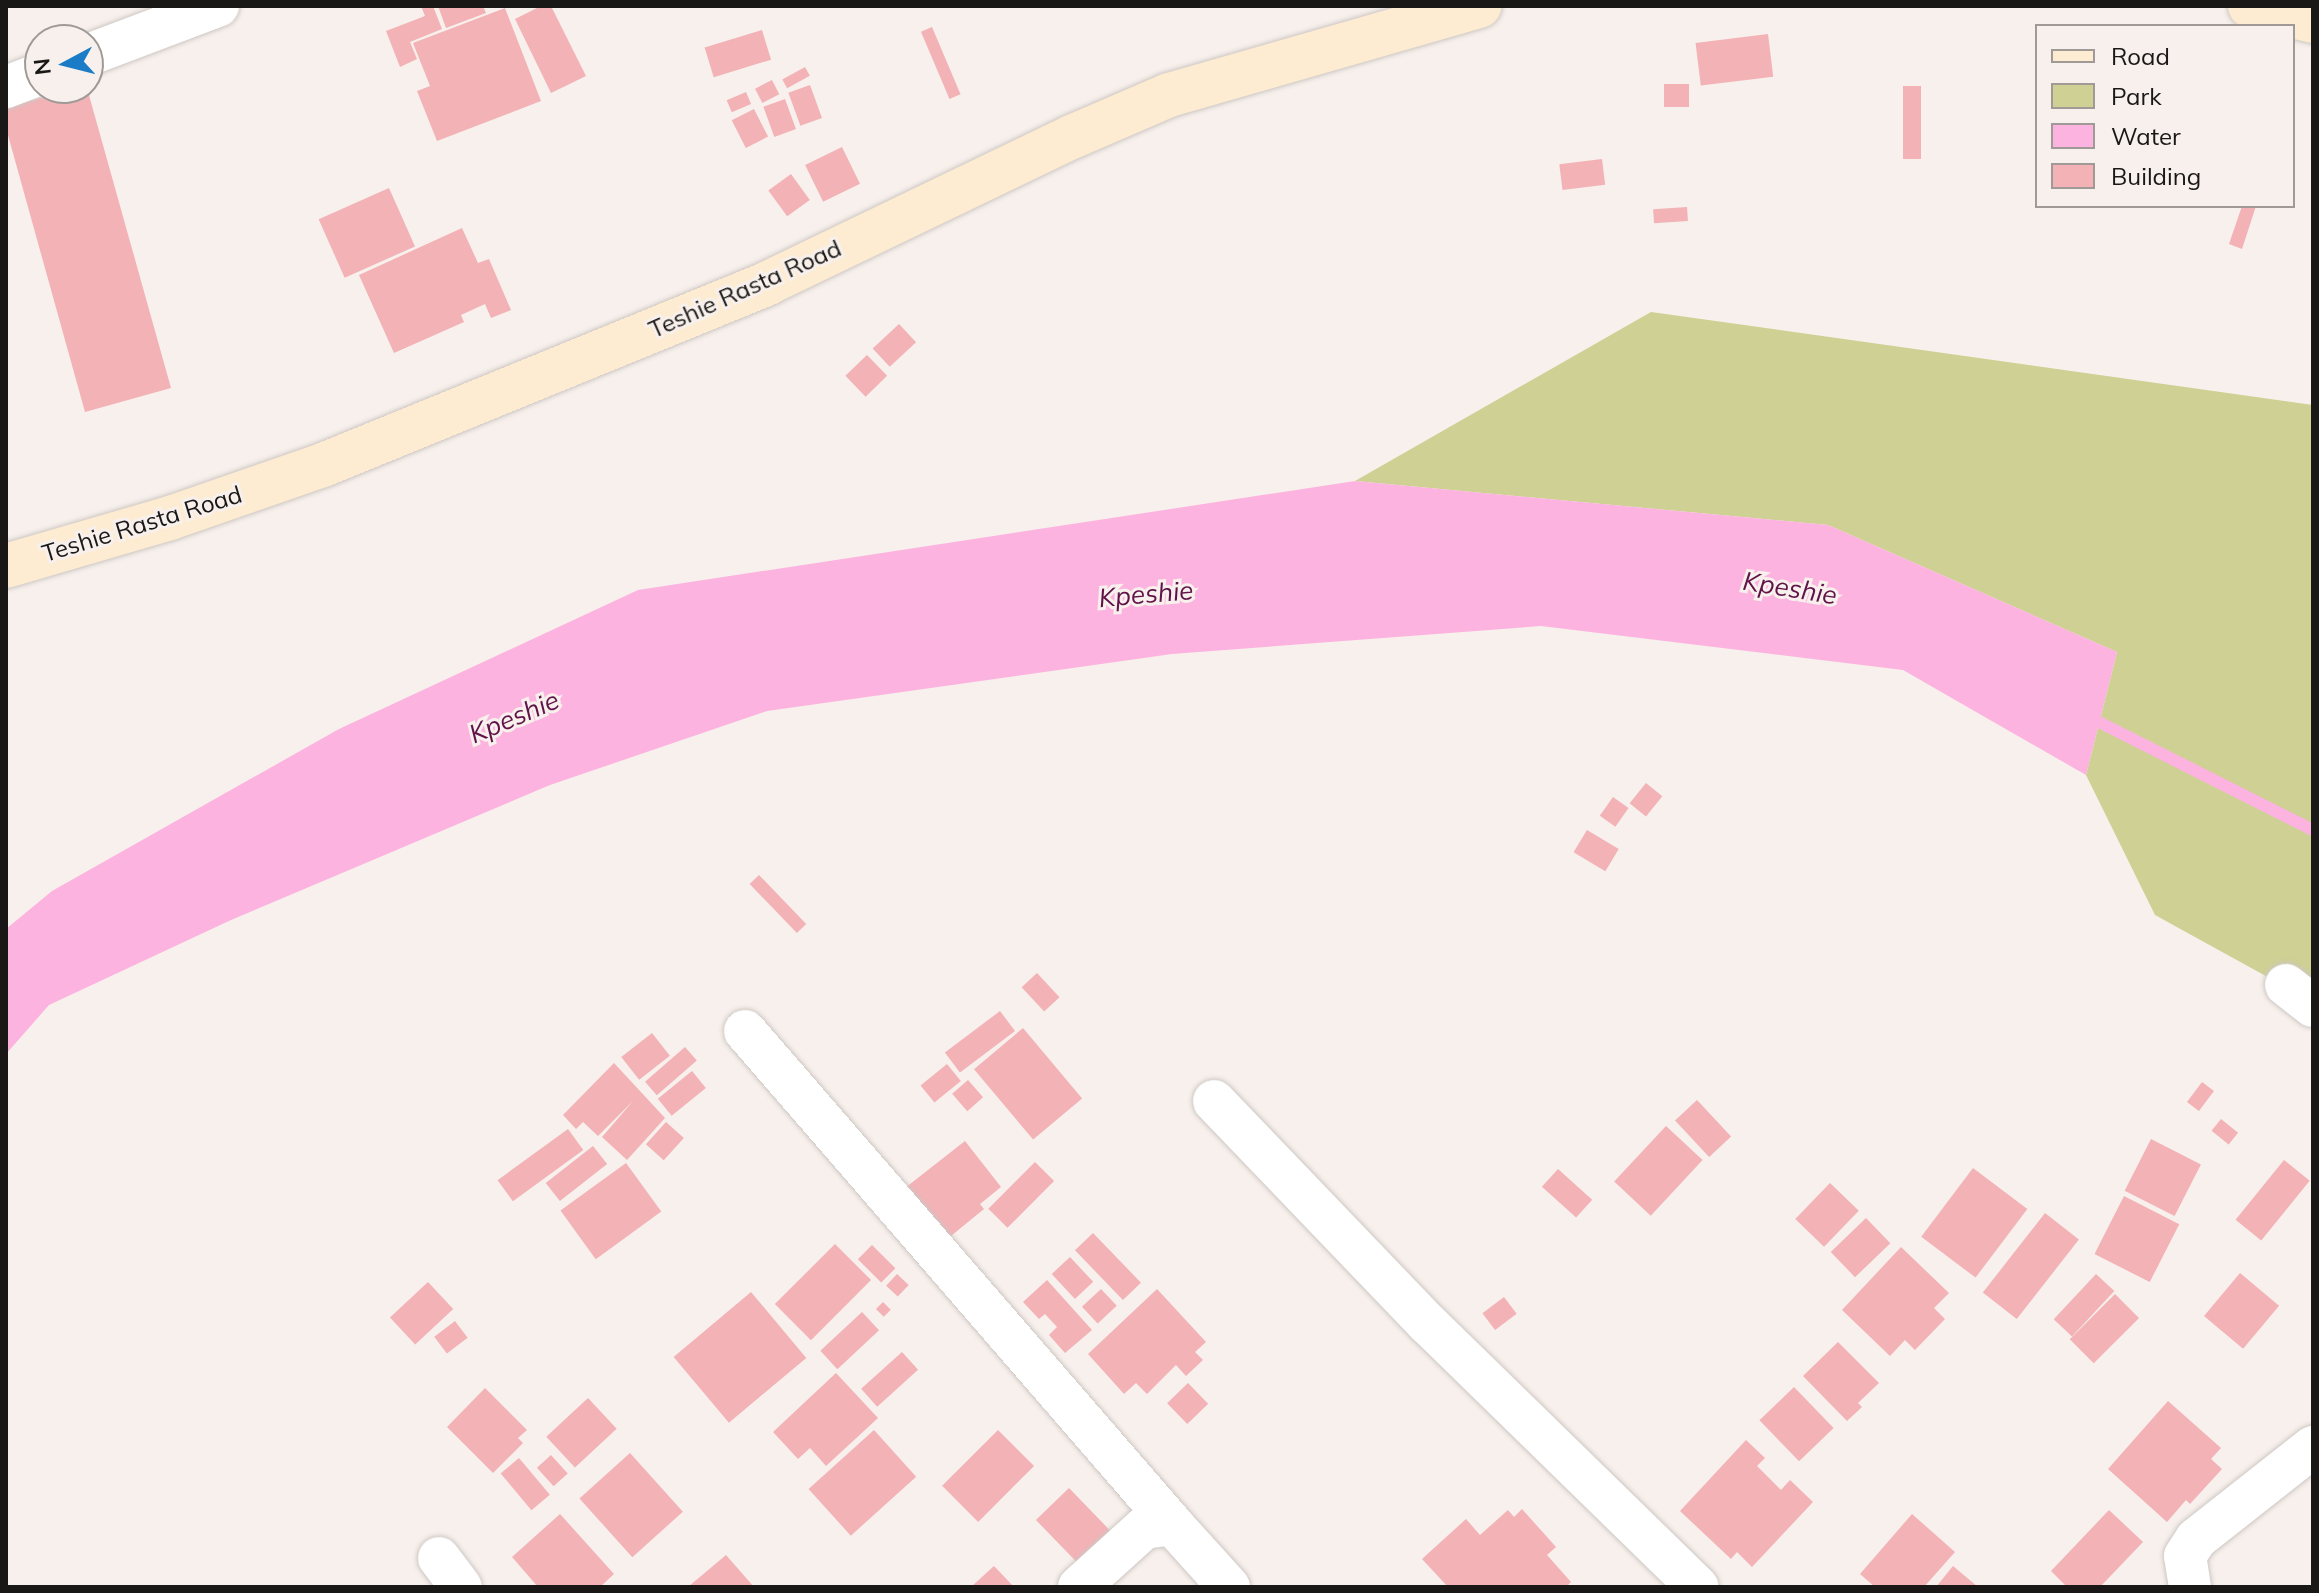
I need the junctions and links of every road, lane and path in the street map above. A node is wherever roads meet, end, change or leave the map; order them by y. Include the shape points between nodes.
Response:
1 (218, 6) edge
2 (1480, 6) edge
3 (2250, 6) edge
4 (2313, 21) edge
5 (104, 49) edge
6 (6, 566) edge
7 (745, 1031) dead end
8 (1214, 1101) dead end
9 (2313, 1447) edge
10 (1172, 1524) junction
11 (1079, 1587) edge
12 (1229, 1587) edge
13 (1698, 1587) edge
14 (2190, 1587) edge

1 - 5 street
2 - 6 main road, Teshie Rasta Road via 1169,95 768,283 323,465 170,518
3 - 4 main road
7 - 10 street
8 - 13 street via 1427,1323
9 - 14 street via 2196,1539 2185,1556
10 - 11 street via 1144,1528
10 - 12 street

